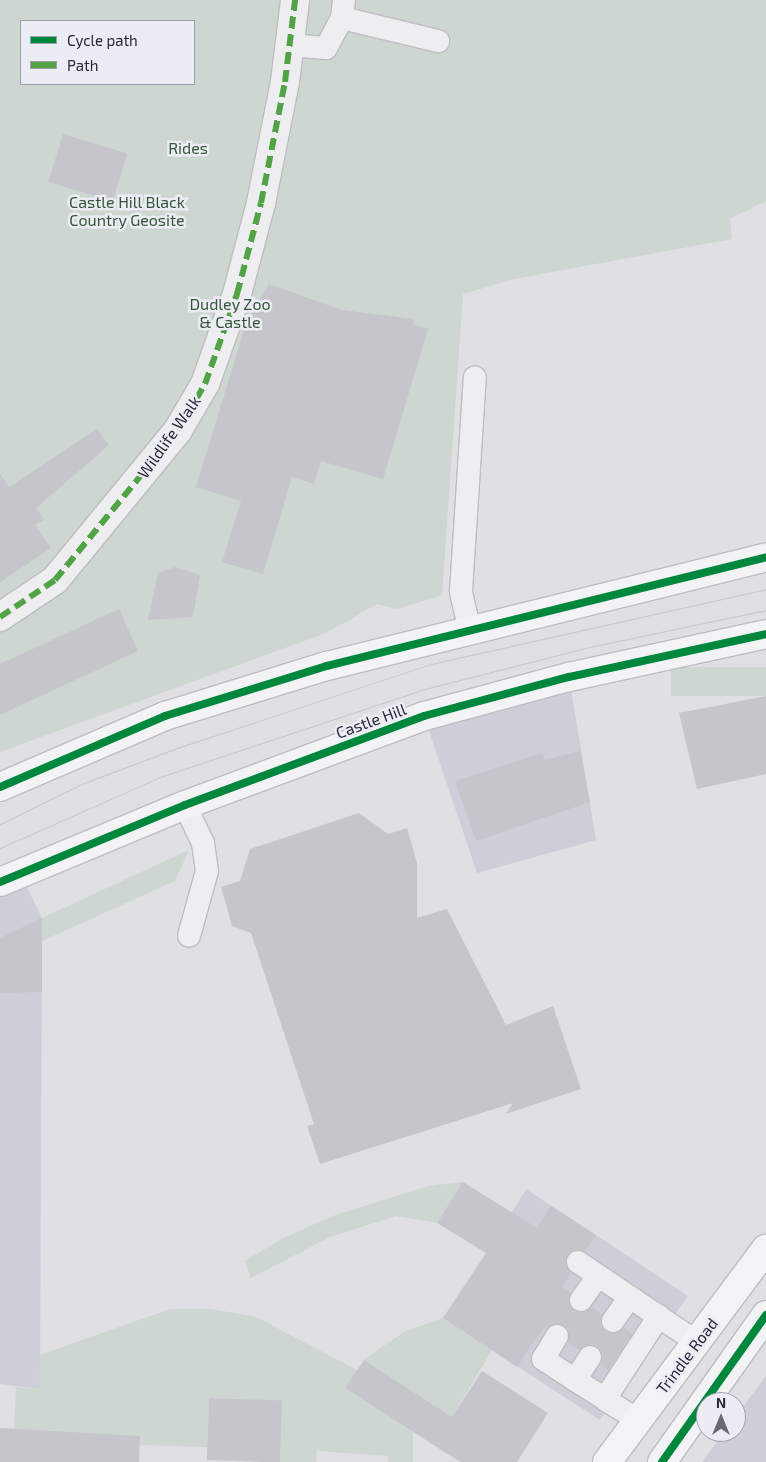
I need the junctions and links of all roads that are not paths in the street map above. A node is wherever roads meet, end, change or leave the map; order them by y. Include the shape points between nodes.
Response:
1 (295, 0) edge
2 (343, 9) edge
3 (438, 41) dead end
4 (290, 44) junction
5 (475, 377) dead end
6 (766, 557) edge
7 (0, 617) edge
8 (469, 628) junction
9 (766, 634) edge
10 (0, 787) edge
11 (185, 805) junction
12 (0, 882) edge
13 (189, 936) dead end
14 (766, 1249) edge
15 (578, 1262) dead end
16 (598, 1276) junction
17 (630, 1297) junction
18 (581, 1300) dead end
19 (766, 1315) edge
20 (659, 1316) junction
21 (613, 1321) dead end
22 (557, 1336) dead end
23 (698, 1342) junction
24 (590, 1357) dead end
25 (575, 1380) junction
26 (605, 1399) junction
27 (638, 1420) junction
28 (607, 1462) edge
29 (662, 1462) edge

1 - 4 street, Wildlife Walk
2 - 3 lane
2 - 4 lane via 326,48
4 - 7 street, Wildlife Walk via 261,203 237,294 205,384 178,430 76,557 55,580
5 - 8 lane via 461,591
6 - 8 main road
8 - 10 main road via 165,716
9 - 11 main road, Castle Hill via 569,677 424,716
11 - 12 main road, Castle Hill
11 - 13 lane via 203,843 207,871
14 - 23 main road, Trindle Road
15 - 16 lane
16 - 17 lane
16 - 18 lane
17 - 20 lane
17 - 21 lane
19 - 29 main road
20 - 23 lane
20 - 26 lane
22 - 25 lane via 536,1354
23 - 27 main road, Trindle Road
24 - 25 lane
25 - 26 lane
26 - 27 lane
27 - 28 main road, Trindle Road

